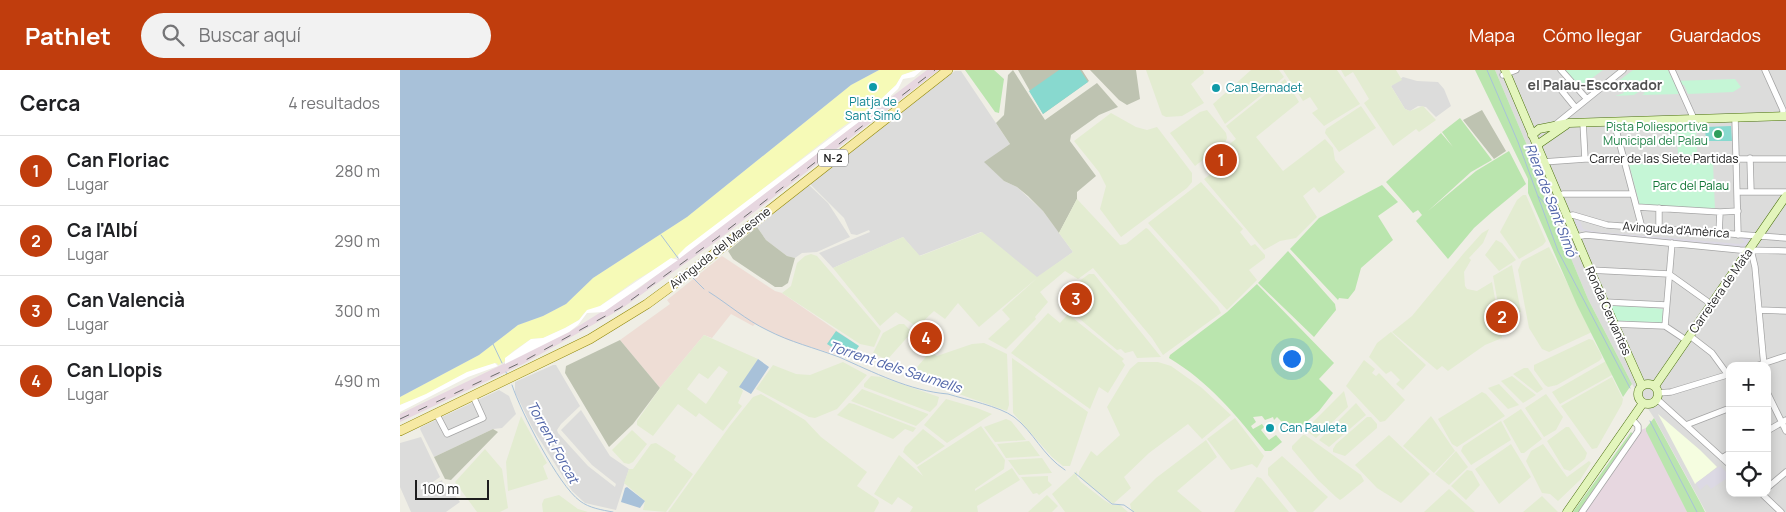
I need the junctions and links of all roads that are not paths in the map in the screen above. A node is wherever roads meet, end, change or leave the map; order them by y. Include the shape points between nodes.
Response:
1 (948, 70) edge
2 (1516, 70) edge
3 (1561, 70) edge
4 (1623, 70) edge
5 (1672, 70) edge
6 (1765, 70) edge
7 (1505, 73) edge
8 (1562, 91) dead end
9 (1586, 98) junction
10 (1575, 107) junction
11 (1784, 116) edge
12 (1735, 118) junction
13 (1694, 119) junction
14 (1527, 122) junction
15 (1583, 122) junction
16 (1614, 122) junction
17 (1569, 123) junction
18 (1554, 125) junction
19 (1532, 134) junction
20 (1537, 145) junction
21 (1750, 158) junction
22 (1585, 159) junction
23 (1736, 159) junction
24 (1786, 159) edge
25 (1624, 160) junction
26 (1543, 162) junction
27 (1737, 192) junction
28 (1751, 192) junction
29 (1786, 192) edge
30 (1633, 194) junction
31 (1558, 196) junction
32 (1786, 196) edge
33 (1637, 207) junction
34 (1660, 208) junction
35 (1738, 211) junction
36 (1720, 212) junction
37 (1567, 216) junction
38 (1642, 228) junction
39 (1658, 229) junction
40 (1719, 233) junction
41 (1738, 235) junction
42 (1576, 237) junction
43 (1757, 237) junction
44 (1786, 238) edge
45 (1672, 243) junction
46 (1751, 250) junction
47 (1786, 251) edge
48 (1590, 270) junction
49 (1670, 274) junction
50 (1604, 302) junction
51 (1711, 304) junction
52 (1666, 305) junction
53 (1759, 310) junction
54 (1786, 311) edge
55 (1614, 324) junction
56 (1665, 326) junction
57 (1688, 338) junction
58 (1786, 356) edge
59 (1763, 362) edge
60 (1771, 362) edge
61 (1726, 370) edge
62 (1726, 375) edge
63 (1642, 386) junction
64 (1657, 393) junction
65 (473, 396) junction
66 (1771, 400) edge
67 (1644, 403) junction
68 (1726, 410) edge
69 (436, 413) junction
70 (1632, 419) junction
71 (1784, 422) edge
72 (1686, 425) junction
73 (1771, 429) edge
74 (400, 431) edge
75 (1786, 431) edge
76 (1726, 456) edge
77 (1722, 458) junction
78 (1726, 462) edge
79 (1786, 472) edge
80 (1771, 485) edge
81 (1765, 497) edge
82 (1567, 512) edge
83 (1582, 512) edge
84 (1781, 512) edge

1 - 65 main road, Avinguda del Maresme / N-2 via 647,304 590,339
2 - 7 street
3 - 9 street
4 - 9 street
5 - 13 street
6 - 11 street
7 - 14 street, Ronda Cervantes
8 - 10 street
9 - 10 street
10 - 18 street
11 - 12 street
12 - 13 street
12 - 23 street
13 - 16 street
14 - 18 street
14 - 19 street, Ronda Cervantes
15 - 16 street
15 - 17 street
15 - 22 street
16 - 25 street
17 - 18 street
17 - 20 street
18 - 19 street
19 - 20 street, Ronda Cervantes
20 - 26 street, Ronda Cervantes
21 - 23 street, Carrer de las Siete Partidas
21 - 24 street, Carrer de las Siete Partidas
21 - 28 street
22 - 25 street, Carrer de las Siete Partidas
22 - 26 street, Carrer de las Siete Partidas
23 - 25 street, Carrer de las Siete Partidas
23 - 27 street
25 - 30 street
26 - 31 street, Ronda Cervantes
27 - 28 street
27 - 35 street
28 - 29 street
30 - 31 street
30 - 33 street
31 - 37 street, Ronda Cervantes
32 - 43 street, Carretera de Mata
33 - 34 street
33 - 38 street
34 - 36 street
34 - 39 street
35 - 36 street
35 - 41 street
36 - 40 street
37 - 38 street, Avinguda d'Amèrica
37 - 42 street, Ronda Cervantes
38 - 39 street, Avinguda d'Amèrica
39 - 40 street, Avinguda d'Amèrica
40 - 41 street, Avinguda d'Amèrica
41 - 43 street, Avinguda d'Amèrica
42 - 45 street, Avinguda d'Amèrica via 1586,235
42 - 48 street, Ronda Cervantes
43 - 44 street, Avinguda d'Amèrica
43 - 46 street, Carretera de Mata
45 - 46 street, Avinguda d'Amèrica
45 - 49 street
46 - 47 street, Avinguda d'Amèrica
46 - 51 street, Carretera de Mata
46 - 53 street
48 - 49 street
48 - 50 street, Ronda Cervantes
49 - 51 street
49 - 52 street
50 - 52 street
50 - 55 street, Ronda Cervantes
51 - 57 street, Carretera de Mata
52 - 56 street
53 - 54 street
53 - 59 street
55 - 56 street
55 - 63 street, Ronda Cervantes
56 - 57 street
57 - 61 street via 1712,353
57 - 64 street, Carretera de Mata
58 - 60 street
62 - 64 street via 1671,392
63 - 64 street via 1649,384
63 - 67 street via 1638,396
64 - 67 street via 1651,404
64 - 72 street
65 - 69 main road, Avinguda del Maresme / N-2
65 - 69 street via 483,418 462,428 447,434
66 - 71 street
67 - 70 street
68 - 72 street
69 - 74 main road, Avinguda del Maresme / N-2
70 - 82 street
70 - 83 street via 1638,431
71 - 73 street
71 - 75 street
72 - 77 street
76 - 77 street
77 - 78 street
79 - 80 street
81 - 84 street

